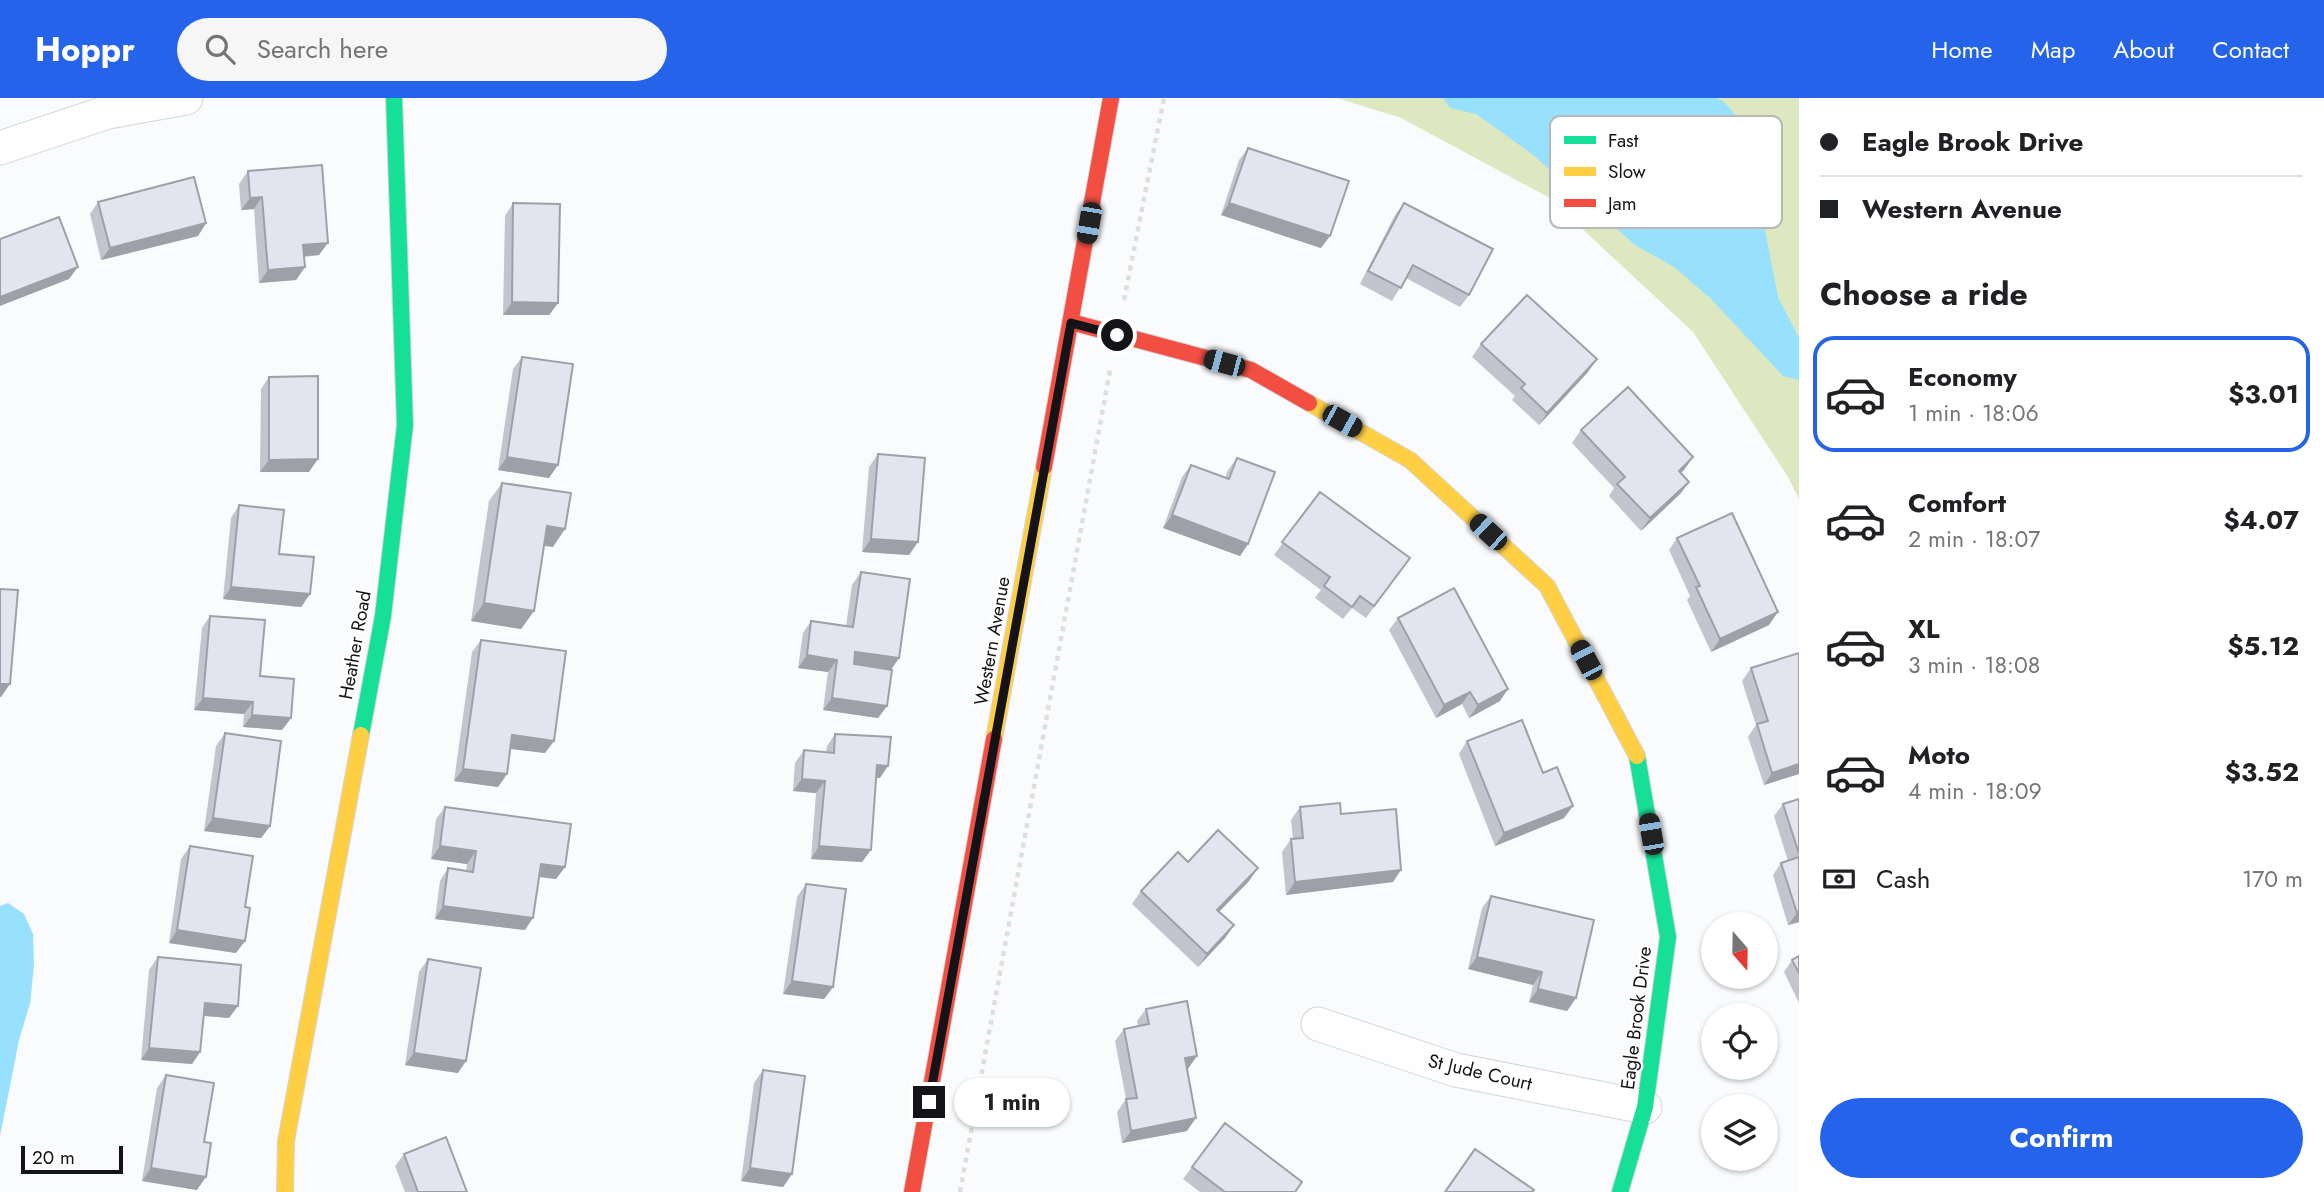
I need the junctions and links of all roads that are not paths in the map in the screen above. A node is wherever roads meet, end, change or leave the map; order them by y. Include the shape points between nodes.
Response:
1 (186, 98) edge
2 (394, 98) edge
3 (1111, 98) edge
4 (0, 148) edge
5 (1071, 323) junction
6 (1318, 1024) dead end
7 (1645, 1107) junction
8 (285, 1192) edge
9 (912, 1192) edge
10 (1620, 1192) edge

1 - 4 street via 108,112
2 - 8 street, Heather Road via 405,425 383,616 286,1141
3 - 5 street, Western Avenue
5 - 7 street, Eagle Brook Drive via 1251,370 1410,460 1547,586 1638,758 1668,937
5 - 9 street, Western Avenue
6 - 7 street, St Jude Court via 1456,1070
7 - 10 street, Eagle Brook Drive

